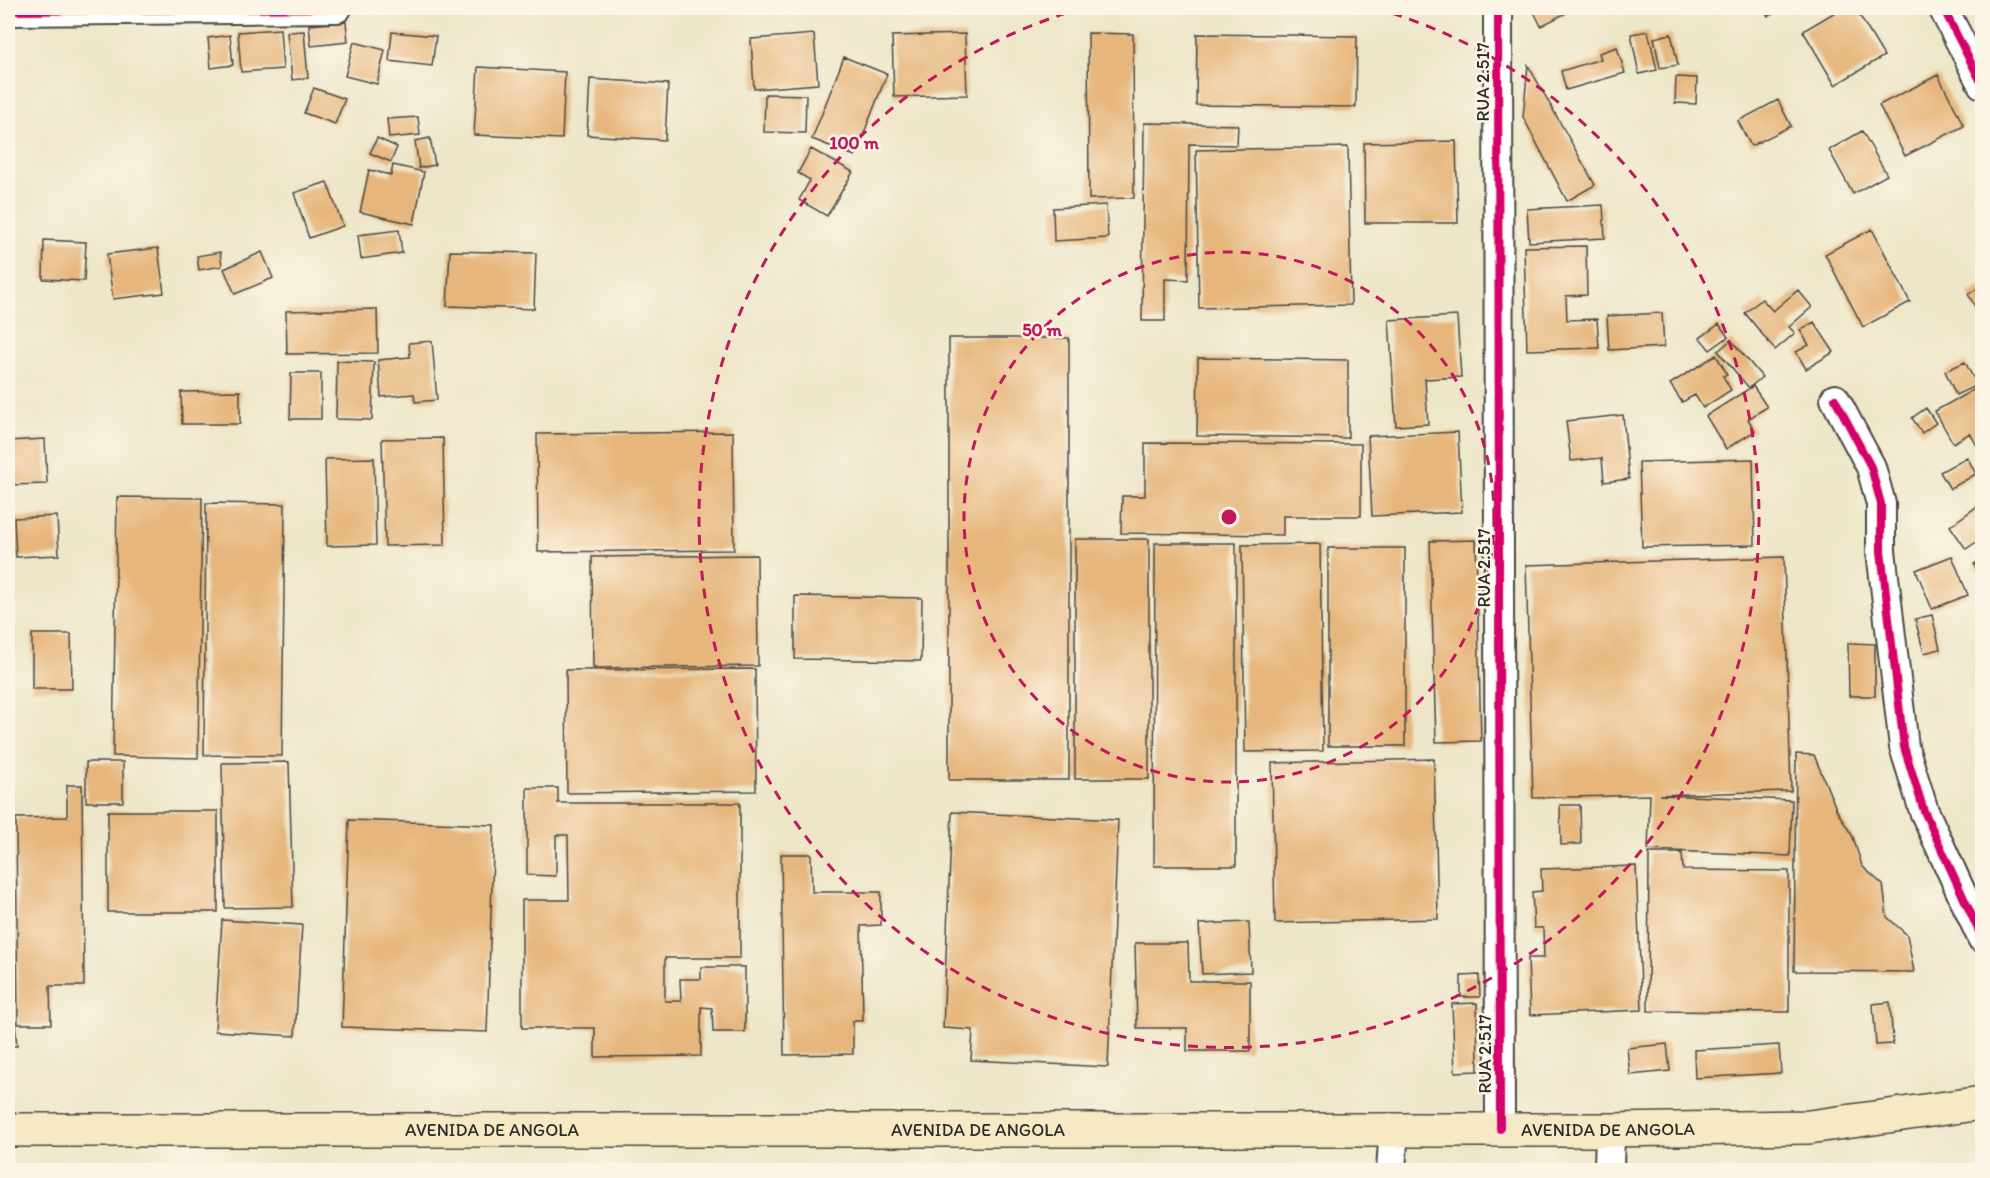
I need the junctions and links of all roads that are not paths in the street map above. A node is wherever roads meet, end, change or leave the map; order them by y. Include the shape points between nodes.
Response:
1 (337, 8) edge
2 (1498, 8) edge
3 (1943, 8) edge
4 (8, 11) edge
5 (1983, 84) edge
6 (1835, 399) dead end
7 (1983, 938) edge
8 (1983, 1103) edge
9 (1394, 1129) junction
10 (1500, 1129) junction
11 (8, 1130) edge
12 (1610, 1130) junction
13 (1391, 1170) edge
14 (1609, 1170) edge

1 - 4 street
2 - 10 street, RUA 2.517
3 - 5 street
6 - 7 street via 1871,467 1881,504 1881,551 1905,747 1924,811
8 - 12 main road, AVENIDA DE ANGOLA via 1809,1126
9 - 10 main road, AVENIDA DE ANGOLA
9 - 11 main road, AVENIDA DE ANGOLA
9 - 13 street
10 - 12 main road, AVENIDA DE ANGOLA
12 - 14 street

